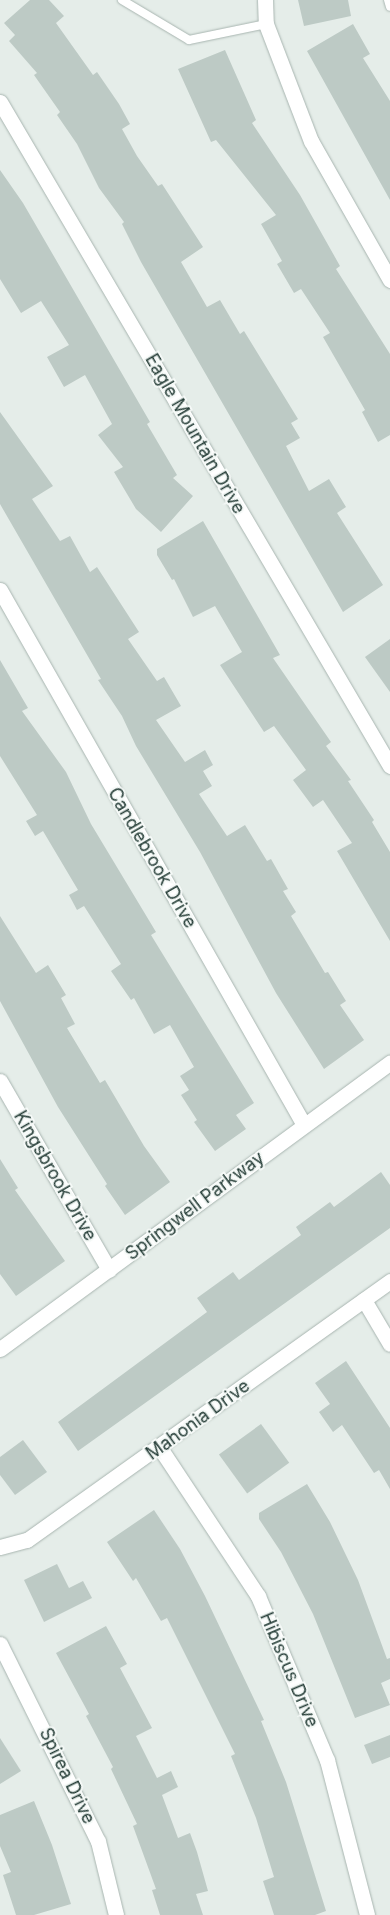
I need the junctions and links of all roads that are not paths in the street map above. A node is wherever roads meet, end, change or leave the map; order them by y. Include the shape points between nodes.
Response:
1 (122, 0) edge
2 (265, 0) edge
3 (388, 0) edge
4 (390, 8) edge
5 (266, 24) junction
6 (0, 102) edge
7 (390, 280) edge
8 (0, 590) edge
9 (388, 756) edge
10 (390, 1062) edge
11 (0, 1081) edge
12 (304, 1125) junction
13 (109, 1270) junction
14 (390, 1281) edge
15 (364, 1300) junction
16 (390, 1344) edge
17 (0, 1350) edge
18 (160, 1448) junction
19 (0, 1547) edge
20 (0, 1644) edge
21 (116, 1915) edge
22 (367, 1915) edge

1 - 5 lane via 189,40
2 - 5 street
3 - 4 lane
5 - 7 street via 311,141
6 - 9 street, Eagle Mountain Drive
8 - 12 street, Candlebrook Drive
10 - 12 street, Springwell Parkway
11 - 13 street, Kingsbrook Drive
12 - 13 street, Springwell Parkway
13 - 17 street, Springwell Parkway
14 - 15 street, Mahonia Drive
15 - 16 street
15 - 18 street, Mahonia Drive
18 - 19 street, Mahonia Drive via 27,1540
18 - 22 street, Hibiscus Drive via 258,1596 327,1760
20 - 21 street, Spirea Drive via 98,1841

